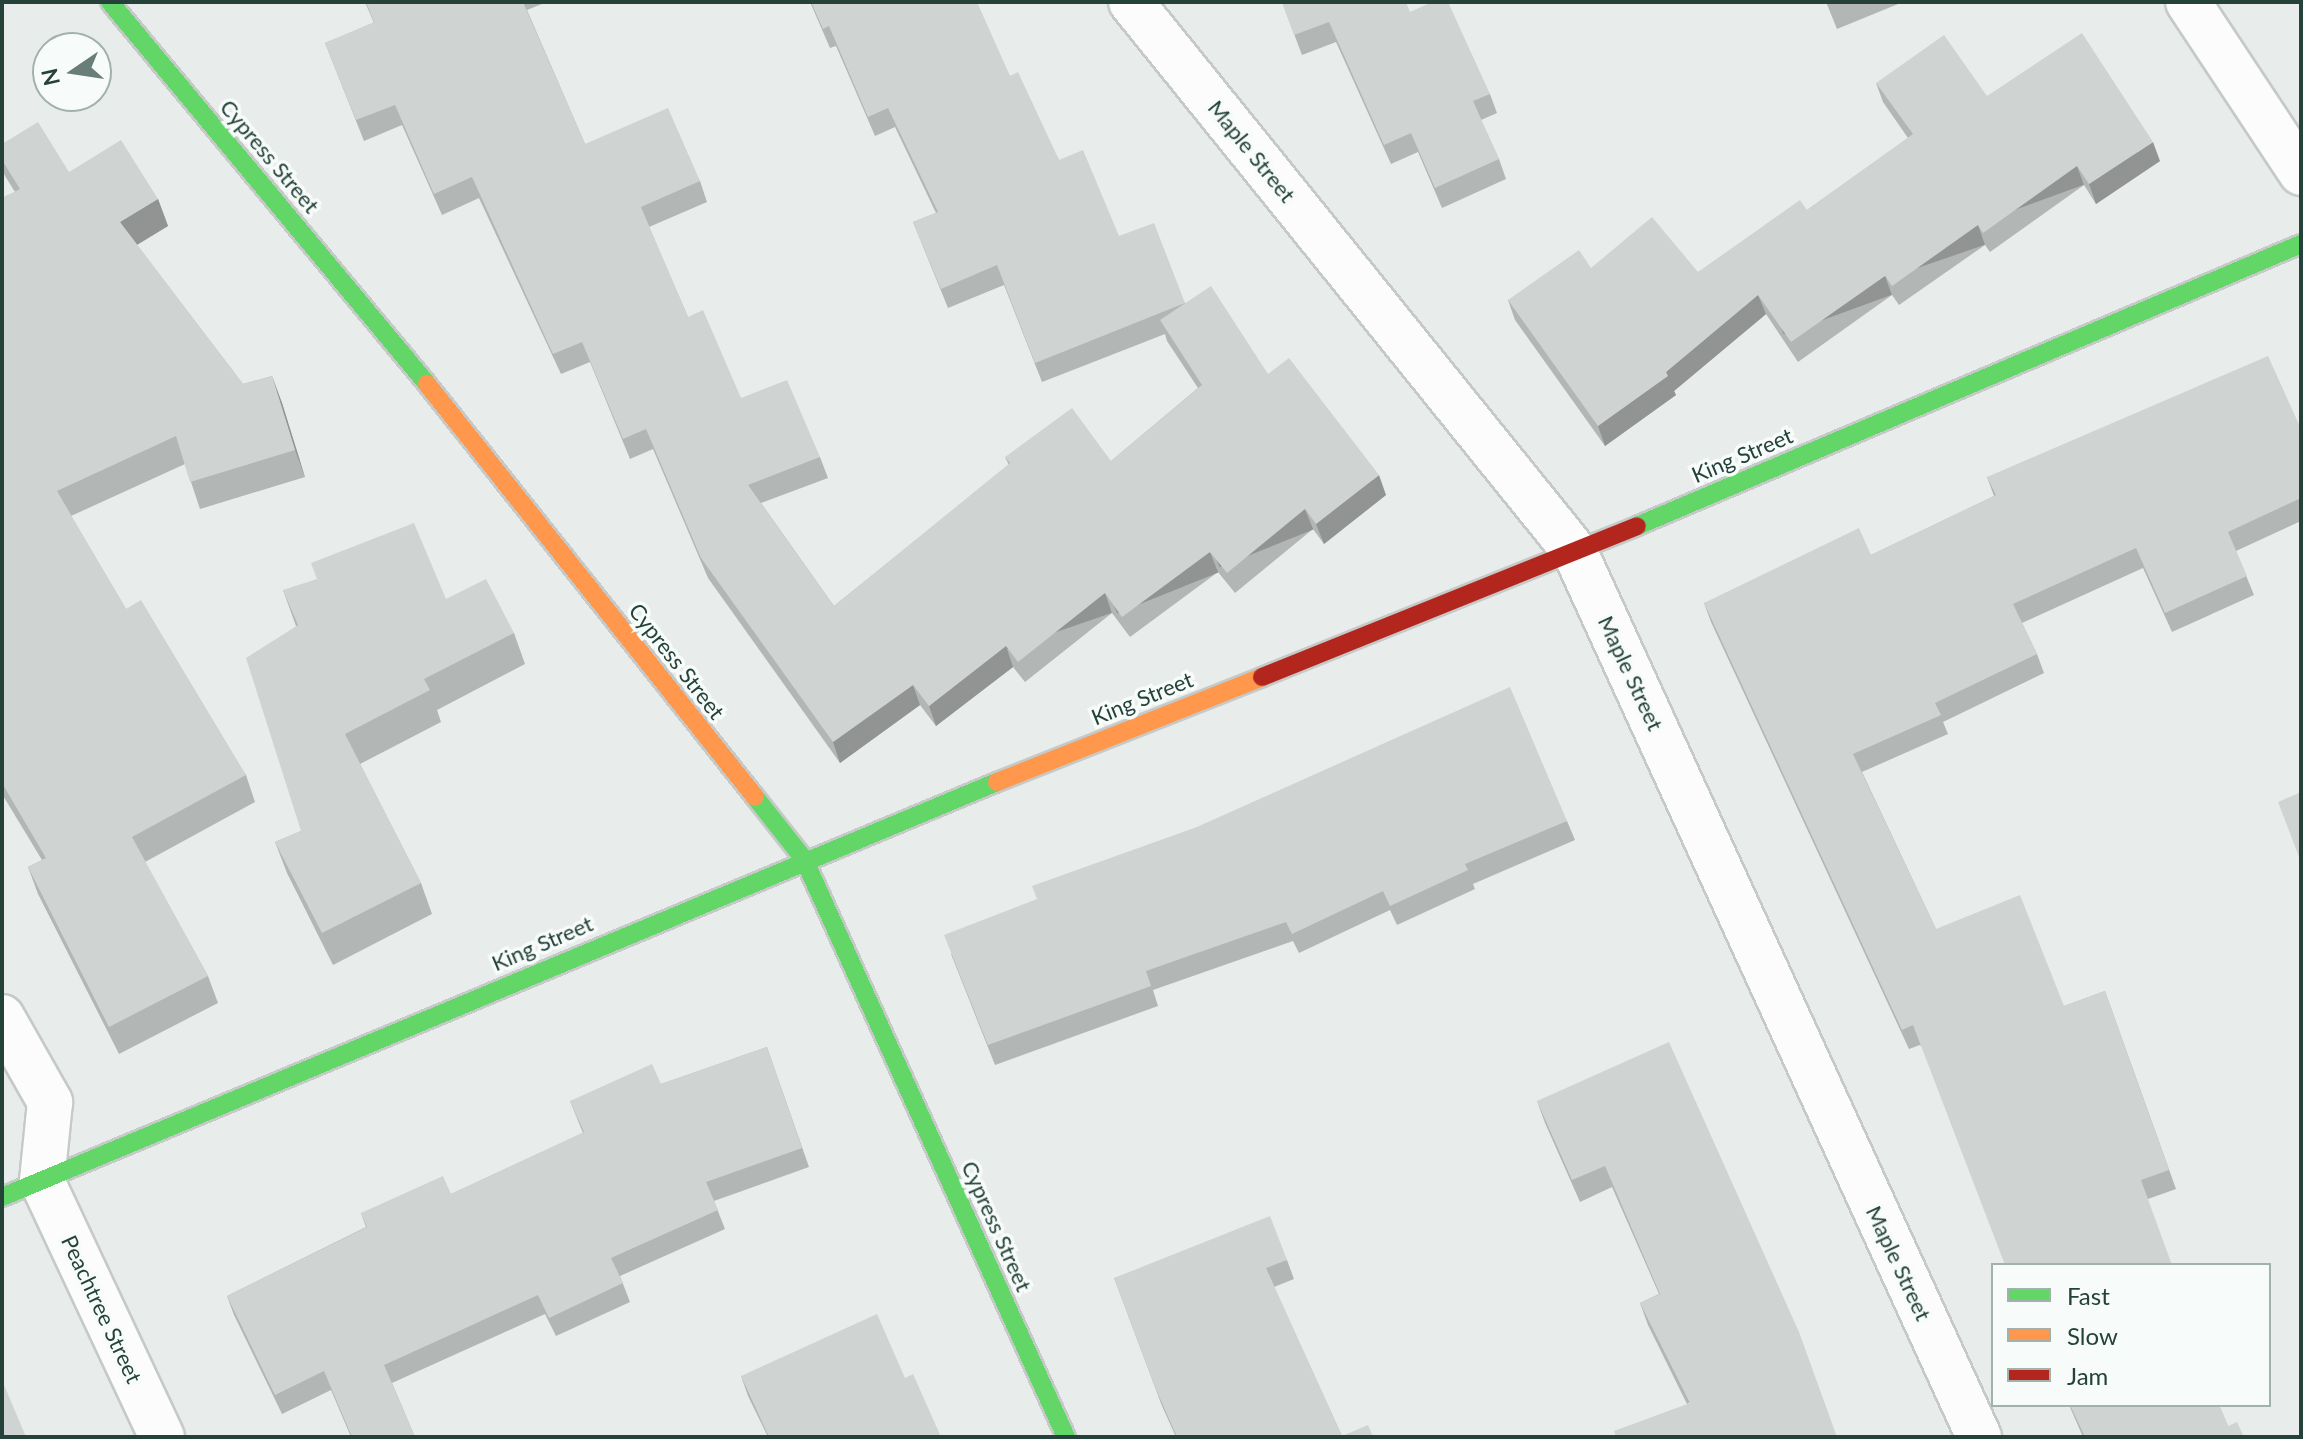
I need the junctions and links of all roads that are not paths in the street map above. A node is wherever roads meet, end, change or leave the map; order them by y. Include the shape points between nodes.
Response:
1 (110, 2) edge
2 (1131, 2) edge
3 (2188, 2) edge
4 (2301, 173) edge
5 (2301, 244) edge
6 (1575, 552) junction
7 (804, 859) junction
8 (2, 1017) edge
9 (42, 1181) junction
10 (2, 1197) edge
11 (162, 1437) edge
12 (1066, 1437) edge
13 (1979, 1437) edge

1 - 7 main road, Cypress Street via 397,346
2 - 6 street, Maple Street
3 - 4 street
5 - 6 main road, King Street
6 - 7 main road, King Street
6 - 13 street, Maple Street
7 - 9 main road, King Street
7 - 12 main road, Cypress Street
8 - 9 street via 50,1102
9 - 10 main road, King Street
9 - 11 street, Peachtree Street

